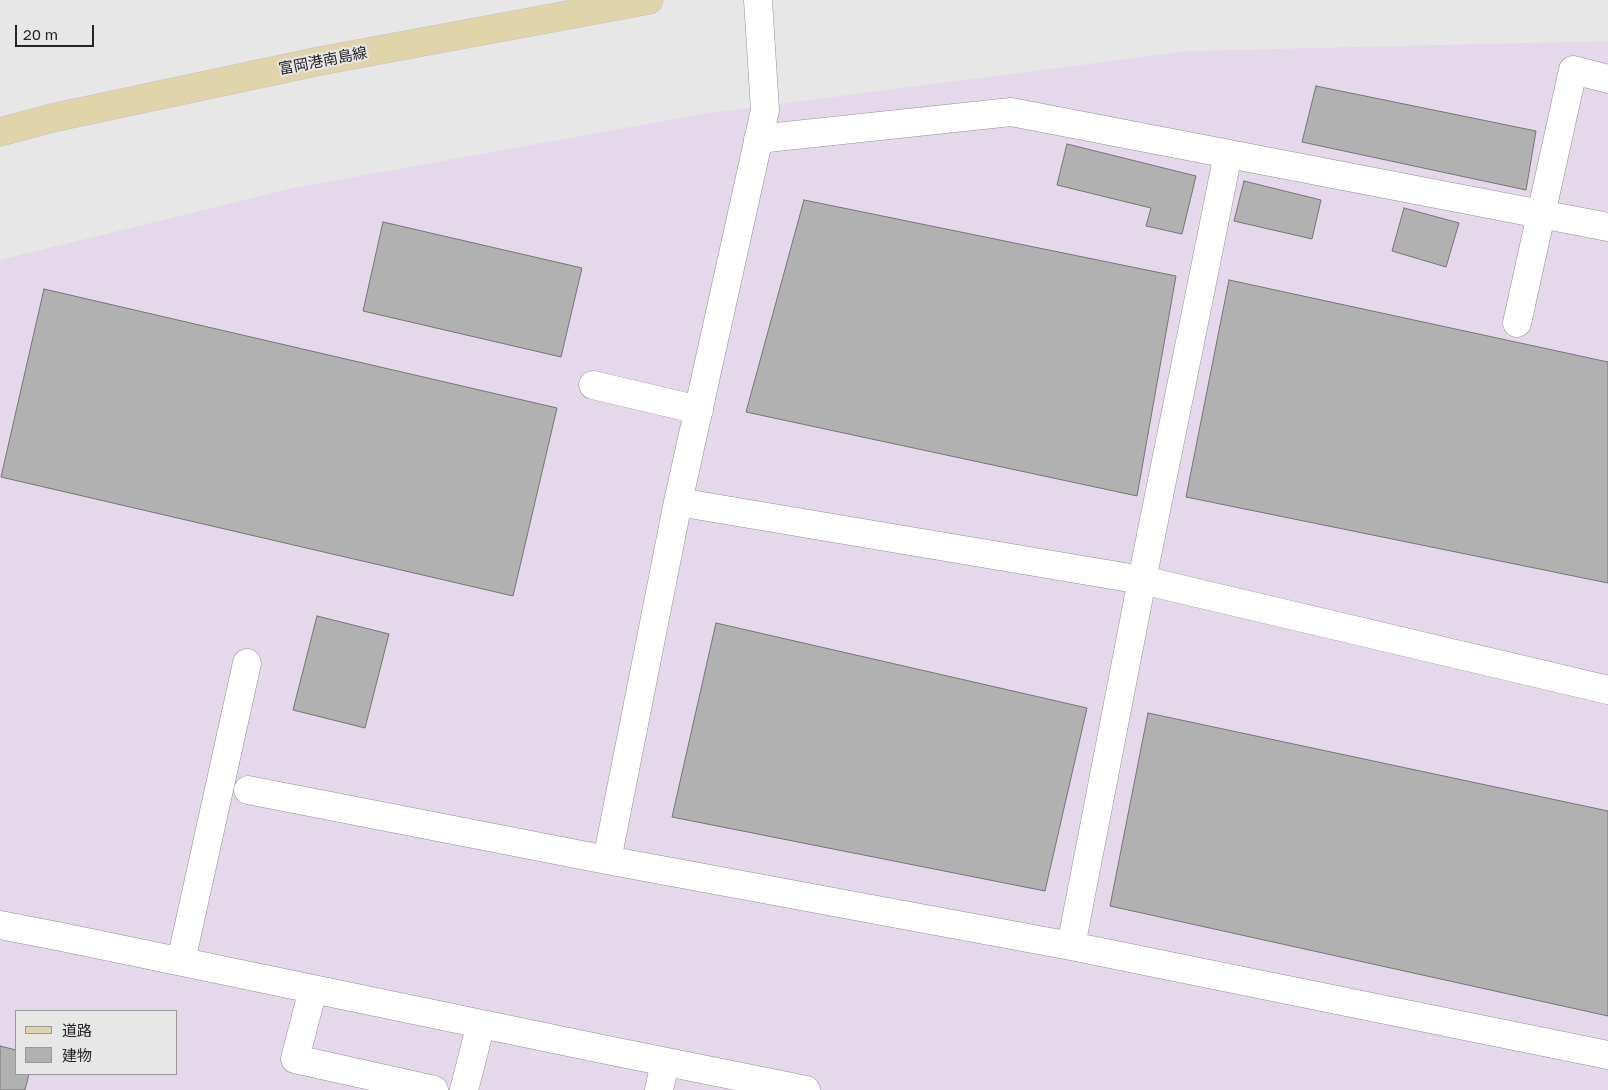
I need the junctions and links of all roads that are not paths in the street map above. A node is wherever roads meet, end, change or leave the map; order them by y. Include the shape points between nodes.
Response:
1 (649, 0) edge
2 (758, 0) edge
3 (1608, 79) edge
4 (0, 132) edge
5 (758, 139) junction
6 (1228, 154) junction
7 (1541, 214) junction
8 (1608, 227) edge
9 (1517, 323) dead end
10 (592, 385) dead end
11 (699, 410) junction
12 (678, 502) junction
13 (1142, 580) junction
14 (247, 663) dead end
15 (1608, 690) edge
16 (248, 790) dead end
17 (607, 860) junction
18 (1, 921) edge
19 (1071, 946) junction
20 (181, 961) junction
21 (313, 989) junction
22 (481, 1024) junction
23 (1608, 1055) edge
24 (665, 1062) junction
25 (434, 1090) edge
26 (464, 1090) edge
27 (659, 1090) edge
28 (806, 1090) edge

1 - 4 main road, 富岡港南島線 via 320,61
2 - 5 street via 765,110
3 - 7 street via 1572,70
5 - 6 street via 1012,112
5 - 11 street
6 - 7 street
6 - 13 street
7 - 8 street
7 - 9 street
10 - 11 street
11 - 12 street
12 - 13 street
12 - 17 street
13 - 15 street
13 - 19 street
14 - 20 street
16 - 17 street
17 - 19 street
18 - 20 street
19 - 23 street
20 - 21 street
21 - 22 street
21 - 25 street via 296,1059
22 - 24 street
22 - 26 street
24 - 27 street
24 - 28 street

